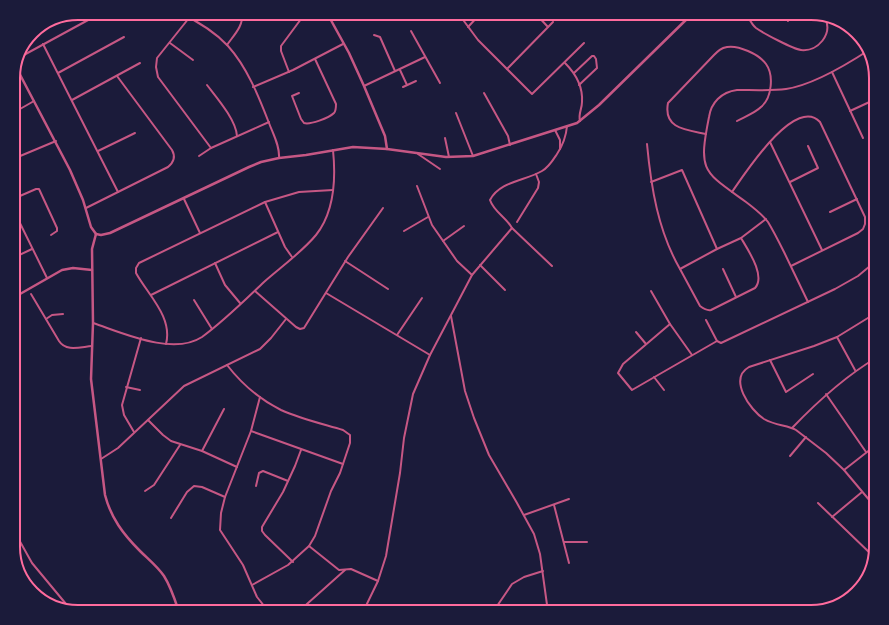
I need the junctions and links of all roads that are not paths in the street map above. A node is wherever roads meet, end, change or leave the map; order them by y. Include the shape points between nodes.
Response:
1 (87, 20) edge
2 (187, 20) edge
3 (192, 20) edge
4 (242, 20) edge
5 (300, 20) edge
6 (330, 20) edge
7 (463, 20) edge
8 (474, 20) edge
9 (542, 20) edge
10 (686, 20) edge
11 (750, 20) edge
12 (553, 22) dead end
13 (826, 22) edge
14 (468, 27) junction
15 (548, 27) junction
16 (411, 31) dead end
17 (374, 35) dead end
18 (124, 37) dead end
19 (170, 43) junction
20 (584, 43) dead end
21 (44, 44) junction
22 (343, 44) junction
23 (227, 45) junction
24 (26, 54) edge
25 (863, 54) edge
26 (425, 57) junction
27 (315, 59) junction
28 (194, 60) dead end
29 (140, 63) dead end
30 (564, 63) junction
31 (400, 69) junction
32 (507, 69) junction
33 (395, 71) junction
34 (289, 72) junction
35 (832, 72) junction
36 (58, 73) junction
37 (574, 74) junction
38 (20, 75) edge
39 (117, 76) junction
40 (416, 81) dead end
41 (440, 83) dead end
42 (207, 85) dead end
43 (407, 85) junction
44 (579, 85) junction
45 (364, 86) junction
46 (253, 87) junction
47 (403, 87) dead end
48 (770, 89) junction
49 (298, 93) dead end
50 (484, 93) dead end
51 (72, 100) junction
52 (34, 101) junction
53 (869, 102) edge
54 (20, 109) edge
55 (850, 111) junction
56 (456, 114) dead end
57 (580, 121) junction
58 (737, 121) dead end
59 (268, 122) junction
60 (567, 126) junction
61 (555, 130) junction
62 (135, 133) dead end
63 (706, 134) junction
64 (237, 136) junction
65 (445, 138) dead end
66 (863, 138) dead end
67 (56, 140) junction
68 (770, 142) junction
69 (647, 144) dead end
70 (510, 145) junction
71 (808, 146) dead end
72 (211, 148) junction
73 (387, 149) junction
74 (333, 150) junction
75 (560, 150) junction
76 (98, 151) junction
77 (418, 153) junction
78 (20, 156) edge
79 (199, 156) dead end
80 (473, 156) junction
81 (449, 157) junction
82 (279, 158) junction
83 (440, 169) dead end
84 (536, 174) junction
85 (651, 182) junction
86 (790, 182) junction
87 (416, 186) dead end
88 (333, 190) junction
89 (118, 192) junction
90 (732, 192) junction
91 (20, 196) edge
92 (184, 199) junction
93 (857, 199) junction
94 (265, 202) junction
95 (86, 208) junction
96 (383, 208) dead end
97 (830, 212) dead end
98 (428, 217) junction
99 (766, 219) junction
100 (517, 222) dead end
101 (20, 224) edge
102 (464, 226) dead end
103 (512, 228) junction
104 (404, 230) dead end
105 (278, 232) junction
106 (200, 233) junction
107 (96, 234) junction
108 (51, 235) dead end
109 (741, 238) junction
110 (443, 241) junction
111 (32, 249) junction
112 (717, 249) junction
113 (822, 250) junction
114 (20, 255) edge
115 (292, 257) junction
116 (345, 261) junction
117 (215, 263) junction
118 (480, 265) junction
119 (552, 266) dead end
120 (790, 266) junction
121 (869, 266) edge
122 (680, 269) junction
123 (723, 269) dead end
124 (92, 270) junction
125 (472, 275) junction
126 (47, 278) junction
127 (388, 289) dead end
128 (505, 290) dead end
129 (255, 291) junction
130 (651, 291) dead end
131 (326, 293) junction
132 (20, 294) edge
133 (31, 294) dead end
134 (151, 295) junction
135 (736, 297) junction
136 (422, 298) dead end
137 (194, 300) dead end
138 (808, 302) junction
139 (240, 304) junction
140 (63, 314) dead end
141 (451, 316) junction
142 (869, 318) edge
143 (46, 319) junction
144 (286, 319) junction
145 (706, 320) dead end
146 (92, 323) junction
147 (670, 324) junction
148 (212, 329) junction
149 (636, 332) dead end
150 (397, 335) junction
151 (837, 337) junction
152 (141, 338) junction
153 (717, 341) junction
154 (166, 344) junction
155 (646, 344) junction
156 (92, 346) junction
157 (430, 355) junction
158 (692, 355) junction
159 (770, 360) junction
160 (869, 362) edge
161 (227, 365) junction
162 (855, 370) junction
163 (813, 374) dead end
164 (654, 377) junction
165 (126, 387) junction
166 (140, 390) dead end
167 (664, 390) dead end
168 (826, 394) junction
169 (260, 396) junction
170 (224, 409) dead end
171 (148, 420) junction
172 (792, 428) junction
173 (251, 431) junction
174 (134, 432) junction
175 (806, 437) junction
176 (180, 445) junction
177 (301, 450) junction
178 (869, 450) edge
179 (202, 451) junction
180 (866, 452) junction
181 (790, 456) dead end
182 (100, 460) junction
183 (343, 464) junction
184 (237, 467) junction
185 (844, 470) junction
186 (288, 481) junction
187 (256, 486) dead end
188 (145, 491) dead end
189 (862, 492) junction
190 (225, 497) junction
191 (569, 499) dead end
192 (869, 500) edge
193 (818, 504) dead end
194 (554, 505) junction
195 (524, 516) junction
196 (832, 517) junction
197 (171, 518) dead end
198 (20, 541) edge
199 (563, 542) junction
200 (587, 542) dead end
201 (309, 546) junction
202 (869, 552) edge
203 (293, 562) junction
204 (569, 563) dead end
205 (345, 570) junction
206 (543, 571) junction
207 (378, 581) junction
208 (252, 585) junction
209 (66, 604) edge
210 (177, 605) edge
211 (263, 605) edge
212 (306, 605) edge
213 (366, 605) edge
214 (498, 605) edge
215 (547, 605) edge

1 - 21 street
2 - 19 street
3 - 23 street
4 - 23 street
5 - 34 street via 281,46
6 - 22 street
7 - 14 street
8 - 14 street
9 - 15 street
10 - 57 street
11 - 13 street via 760,30 802,50 815,46 825,38
12 - 15 street
14 - 32 street
15 - 32 street
16 - 26 street
17 - 33 street via 380,37
18 - 36 street
19 - 28 street
19 - 72 street via 157,58 157,73
20 - 30 street
21 - 24 street
21 - 36 street
22 - 27 street
22 - 45 street
23 - 46 street
25 - 35 street
26 - 31 street
26 - 41 street
27 - 34 street
27 - 49 street via 336,104 335,111 330,117 311,124 304,123 292,96
29 - 39 street
30 - 32 street via 532,94
30 - 37 street
31 - 33 street
31 - 43 street
33 - 45 street
34 - 46 street
35 - 48 street via 800,86
35 - 55 street
36 - 51 street
37 - 44 street
37 - 44 street via 594,56 597,68
38 - 52 street
39 - 51 street
39 - 89 street via 174,155 174,160 168,167
40 - 43 street
42 - 64 street via 236,127
43 - 47 street
44 - 57 street via 582,102
45 - 73 street via 385,136
46 - 59 street
48 - 58 street via 761,107
48 - 63 street via 733,90 721,96 712,107
48 - 63 street via 769,69 763,60 736,47 718,51 670,100 668,107 669,116 676,127
50 - 70 street via 508,136
51 - 76 street
52 - 54 street
52 - 67 street
53 - 55 street
55 - 66 street
56 - 80 street
57 - 60 street
59 - 64 street
59 - 82 street via 278,145
60 - 61 street
60 - 75 street via 565,141
61 - 70 street
61 - 75 street via 560,140
62 - 76 street
63 - 90 street via 704,156 707,169 712,177
64 - 72 street
65 - 81 street
67 - 78 street
67 - 95 street
68 - 86 street
68 - 90 street
68 - 93 street via 793,122 806,116 816,118 822,125
69 - 85 street
70 - 80 street
71 - 86 street via 818,168
72 - 79 street
73 - 74 street via 353,147
73 - 77 street
74 - 82 street
74 - 88 street
75 - 84 street via 550,164
76 - 89 street
77 - 81 street
77 - 83 street
80 - 81 street
82 - 92 street via 254,165
84 - 100 street via 538,188
84 - 103 street via 510,183 496,192 490,200 492,206
85 - 112 street via 682,170
85 - 122 street via 662,228 672,256
86 - 113 street
87 - 98 street
88 - 94 street via 300,192
88 - 115 street via 329,209 320,229
89 - 95 street
90 - 99 street
91 - 108 street via 39,189 58,228
92 - 106 street
92 - 107 street via 106,235
93 - 97 street
93 - 113 street via 866,219 863,229
94 - 105 street
94 - 106 street
95 - 107 street via 91,227
96 - 116 street
98 - 104 street
98 - 110 street
99 - 109 street
99 - 120 street
101 - 111 street
102 - 110 street
103 - 118 street
103 - 119 street
105 - 115 street
105 - 117 street
106 - 134 street via 142,262 136,268
107 - 124 street via 92,249
109 - 112 street
109 - 135 street via 754,263 759,281 755,288
110 - 125 street
111 - 114 street
111 - 126 street
112 - 122 street
113 - 120 street
115 - 129 street
116 - 127 street
116 - 131 street
117 - 134 street
117 - 139 street via 225,285
118 - 125 street
118 - 128 street
120 - 138 street
121 - 138 street via 850,280
122 - 135 street via 700,306 706,310 712,310
123 - 135 street
124 - 126 street via 67,269
124 - 146 street
125 - 141 street
126 - 132 street
129 - 139 street
129 - 144 street
130 - 147 street
131 - 144 street via 304,328 298,328
131 - 150 street
133 - 143 street
134 - 154 street via 165,322
136 - 150 street
137 - 148 street
138 - 153 street via 720,343
139 - 148 street
140 - 143 street
141 - 157 street
141 - 195 street via 465,391 474,418 489,455
142 - 151 street
143 - 156 street via 63,347
144 - 161 street via 260,349
145 - 153 street
146 - 152 street
146 - 156 street
147 - 155 street
147 - 158 street
148 - 154 street via 192,342
149 - 155 street
150 - 157 street
151 - 159 street
151 - 162 street
152 - 154 street
152 - 165 street
153 - 158 street
155 - 164 street via 618,373 632,390
156 - 182 street via 91,379
157 - 207 street via 413,394 388,542
158 - 164 street
159 - 163 street via 786,392
159 - 172 street via 745,370 741,376 741,386 749,403 760,416 778,426
160 - 162 street
161 - 169 street
161 - 171 street via 184,386
162 - 168 street
164 - 167 street
165 - 166 street
165 - 174 street via 122,409
168 - 172 street
168 - 180 street
169 - 173 street
169 - 183 street via 287,413 343,430 350,435
170 - 179 street
171 - 174 street
171 - 176 street via 167,439
172 - 175 street
173 - 177 street
173 - 184 street
174 - 182 street via 118,448
175 - 181 street
175 - 185 street
176 - 179 street
176 - 188 street via 154,486
177 - 183 street
177 - 186 street
178 - 180 street
179 - 184 street
180 - 185 street
182 - 210 street via 109,511 127,537 164,576
183 - 201 street
184 - 190 street
185 - 189 street
186 - 187 street via 262,471 259,473
186 - 203 street via 262,529
189 - 192 street
189 - 196 street
190 - 197 street via 194,486 187,492
190 - 208 street via 220,530 243,565
191 - 194 street
193 - 196 street
194 - 195 street
194 - 199 street
195 - 206 street via 534,534
196 - 202 street
198 - 209 street via 32,562
199 - 200 street
199 - 204 street
201 - 203 street
201 - 205 street via 339,570
203 - 208 street
205 - 207 street via 351,569
205 - 212 street
206 - 214 street via 512,584
206 - 215 street
207 - 213 street
208 - 211 street

